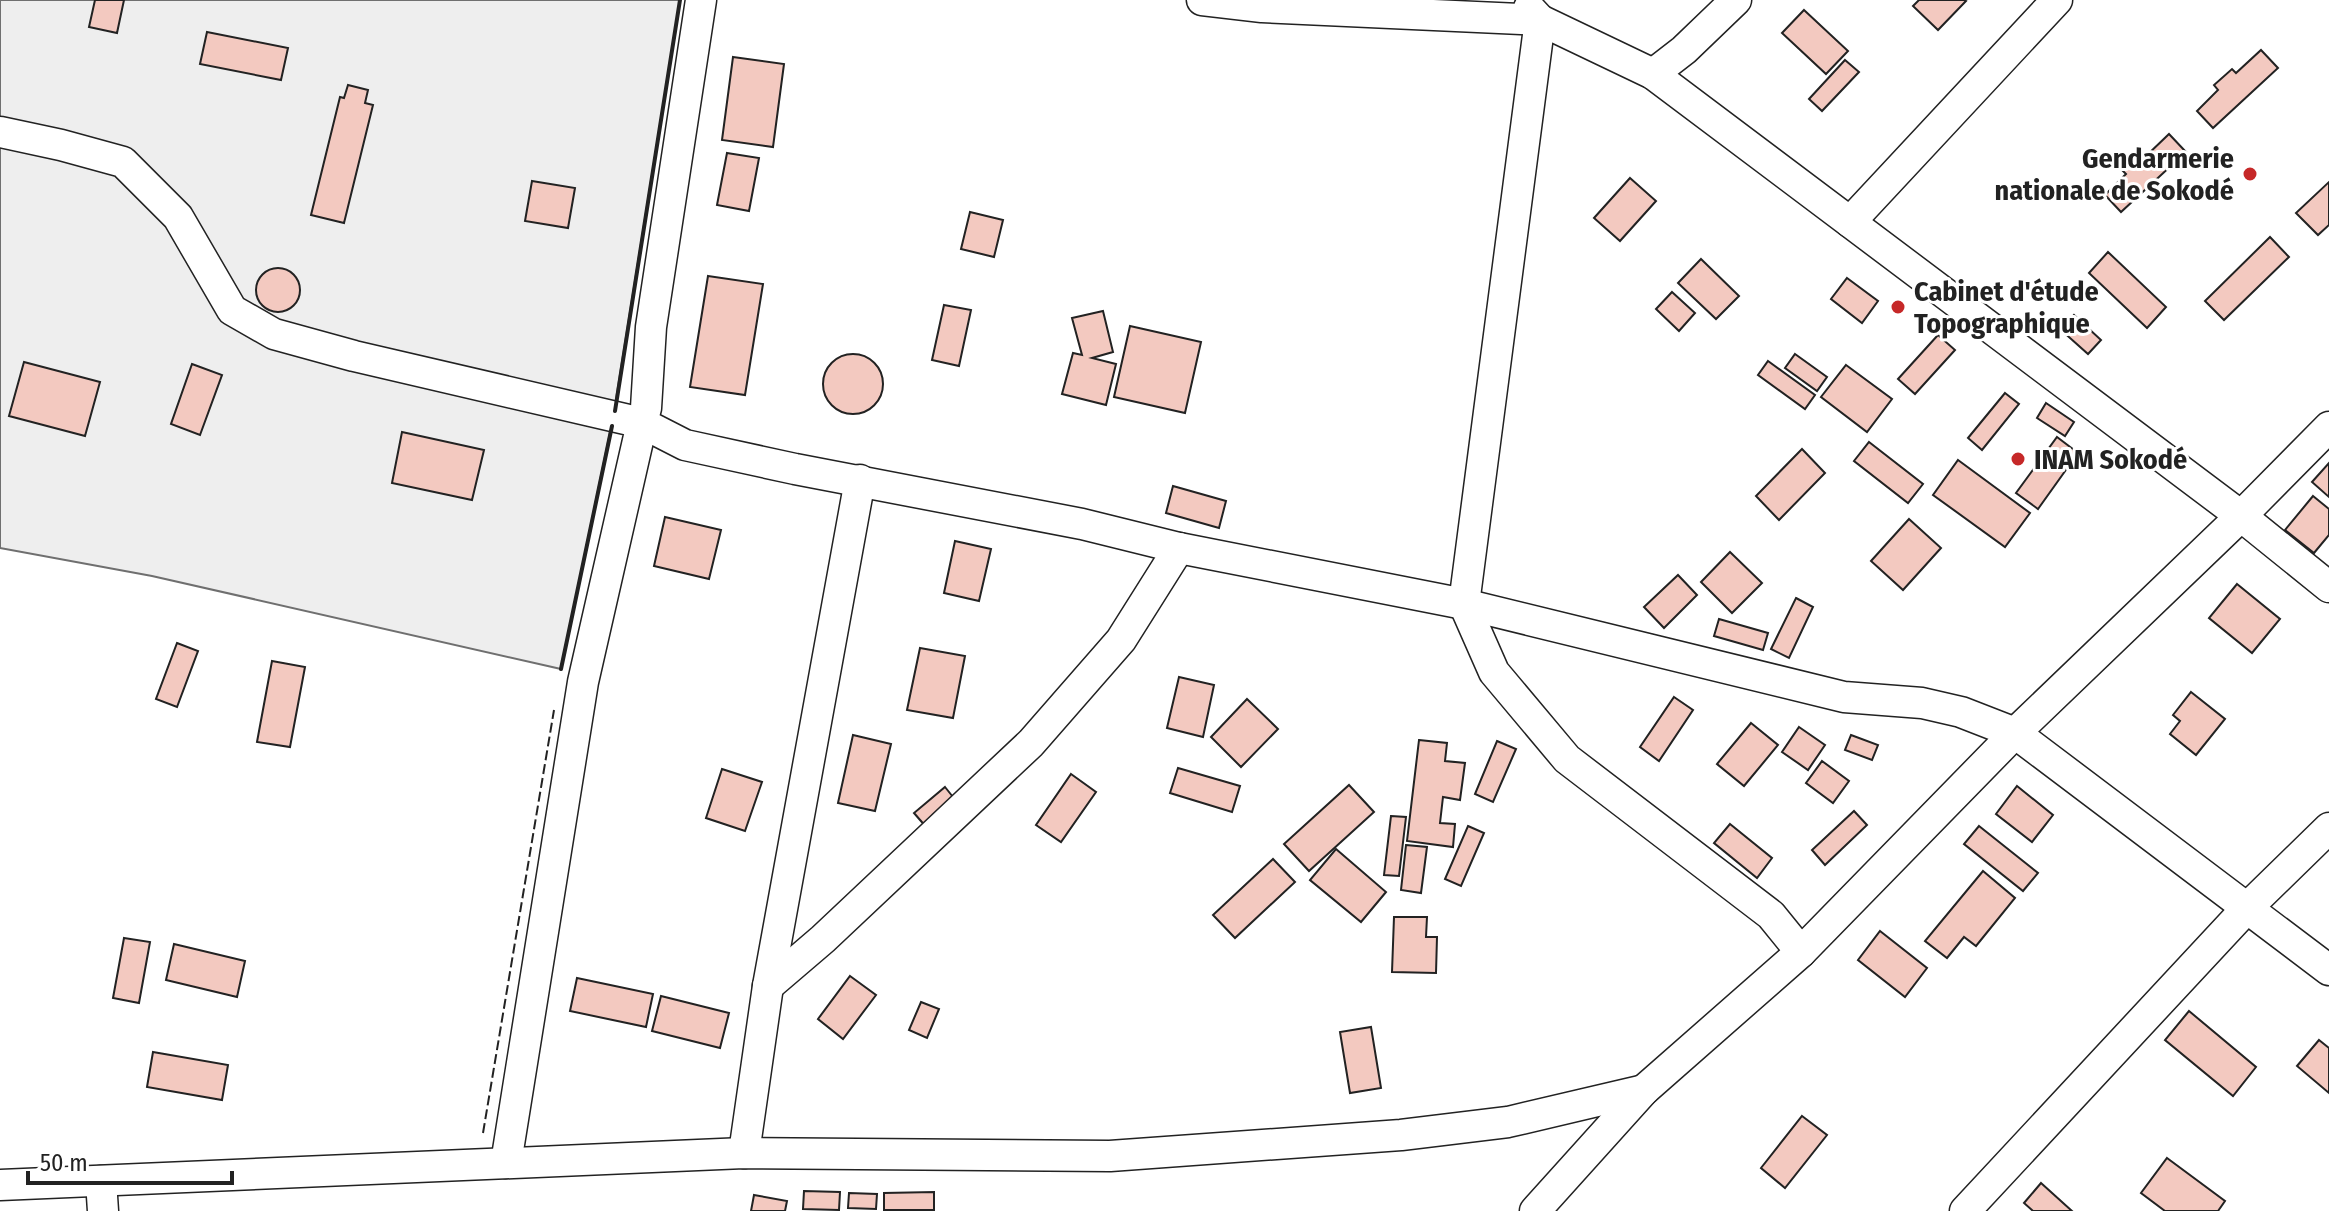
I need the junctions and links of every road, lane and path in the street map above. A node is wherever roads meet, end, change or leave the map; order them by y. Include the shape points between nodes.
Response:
1 (701, 0) edge
2 (1202, 0) edge
3 (1736, 0) edge
4 (2057, 0) edge
5 (1531, 10) edge
6 (1653, 74) junction
7 (0, 132) edge
8 (1850, 222) junction
9 (642, 423) junction
10 (2329, 427) edge
11 (860, 480) junction
12 (2241, 516) junction
13 (1179, 548) junction
14 (2329, 587) edge
15 (1464, 604) junction
16 (2015, 733) junction
17 (2329, 828) edge
18 (2247, 908) junction
19 (1801, 952) junction
20 (2329, 970) edge
21 (768, 986) junction
22 (1644, 1090) junction
23 (744, 1153) junction
24 (506, 1163) junction
25 (101, 1181) junction
26 (0, 1185) edge
27 (103, 1211) edge
28 (1535, 1211) edge
29 (1965, 1211) edge

1 - 9 street via 651,327
2 - 5 street via 1262,7
3 - 6 street
4 - 8 street
5 - 6 street
5 - 15 street
6 - 8 street
7 - 9 street via 123,162 178,217 232,310 274,334
8 - 12 street
9 - 11 street via 685,445
9 - 24 street via 583,682
10 - 12 street
11 - 13 street
11 - 21 street
12 - 14 street
12 - 16 street
13 - 15 street
13 - 21 street via 1121,640 1031,743
15 - 16 street via 1844,697 1961,712
15 - 19 street via 1494,672 1567,759 1771,915
16 - 18 street
16 - 19 street
17 - 18 street
18 - 20 street
18 - 29 street
19 - 22 street
21 - 23 street
22 - 23 street via 1508,1122 1110,1156
22 - 28 street
23 - 24 street
24 - 25 street
25 - 26 street
25 - 27 street

